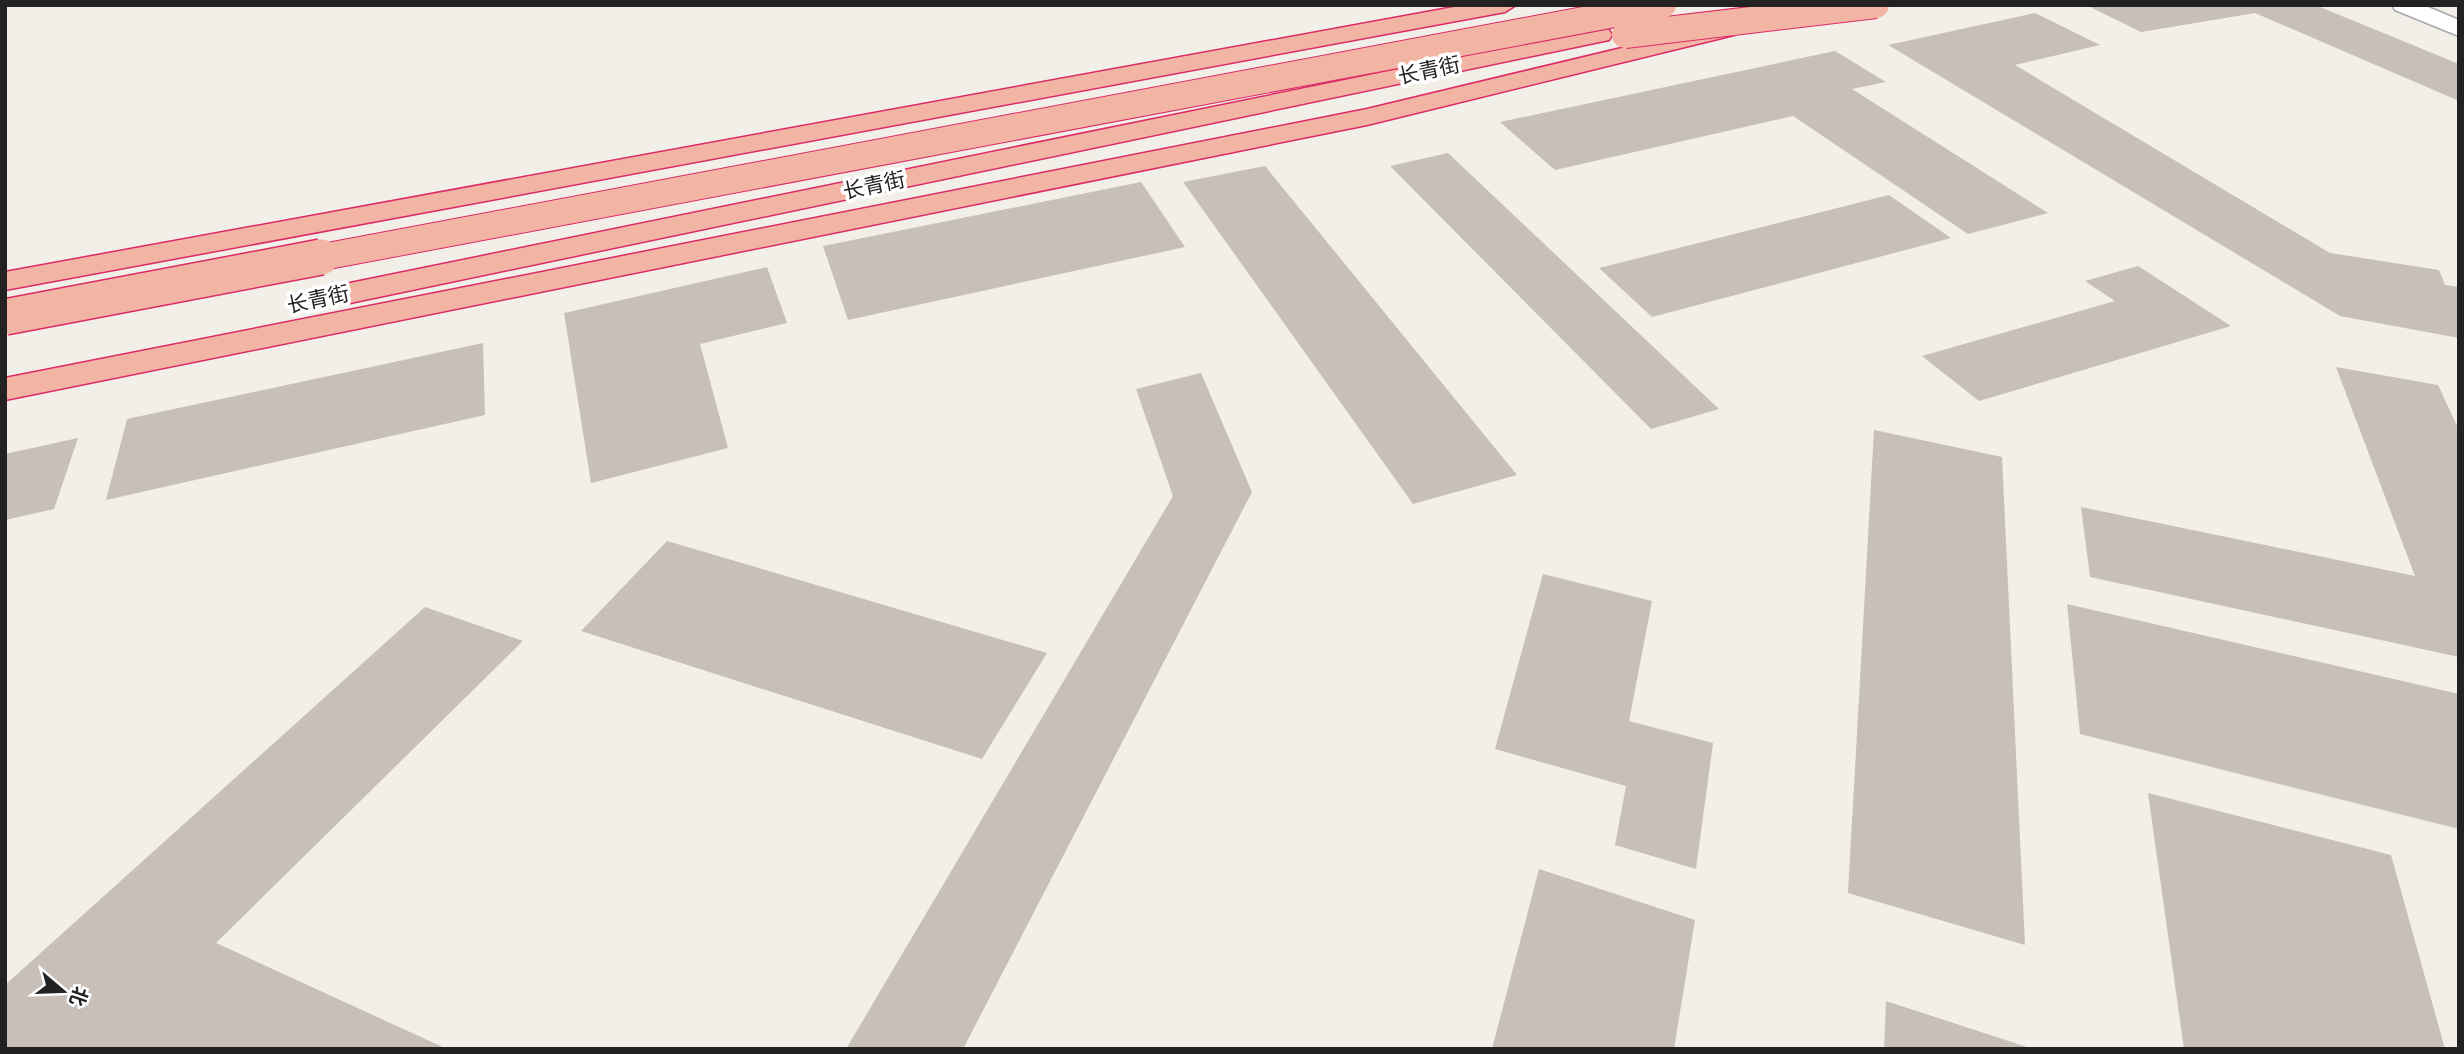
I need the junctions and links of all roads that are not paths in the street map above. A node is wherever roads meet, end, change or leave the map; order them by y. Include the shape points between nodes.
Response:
1 (1505, 5) edge
2 (1662, 5) edge
3 (1742, 5) edge
4 (1828, 5) edge
5 (1876, 5) edge
6 (2403, 5) edge
7 (2459, 29) edge
8 (1564, 42) junction
9 (5, 281) edge
10 (5, 317) edge
11 (5, 364) edge
12 (5, 389) edge

1 - 9 highway
2 - 10 highway, 长青街, bridge
3 - 8 highway, 长青街
4 - 12 highway via 1367,117
5 - 8 highway, bridge
6 - 7 street
8 - 11 highway, 长青街

